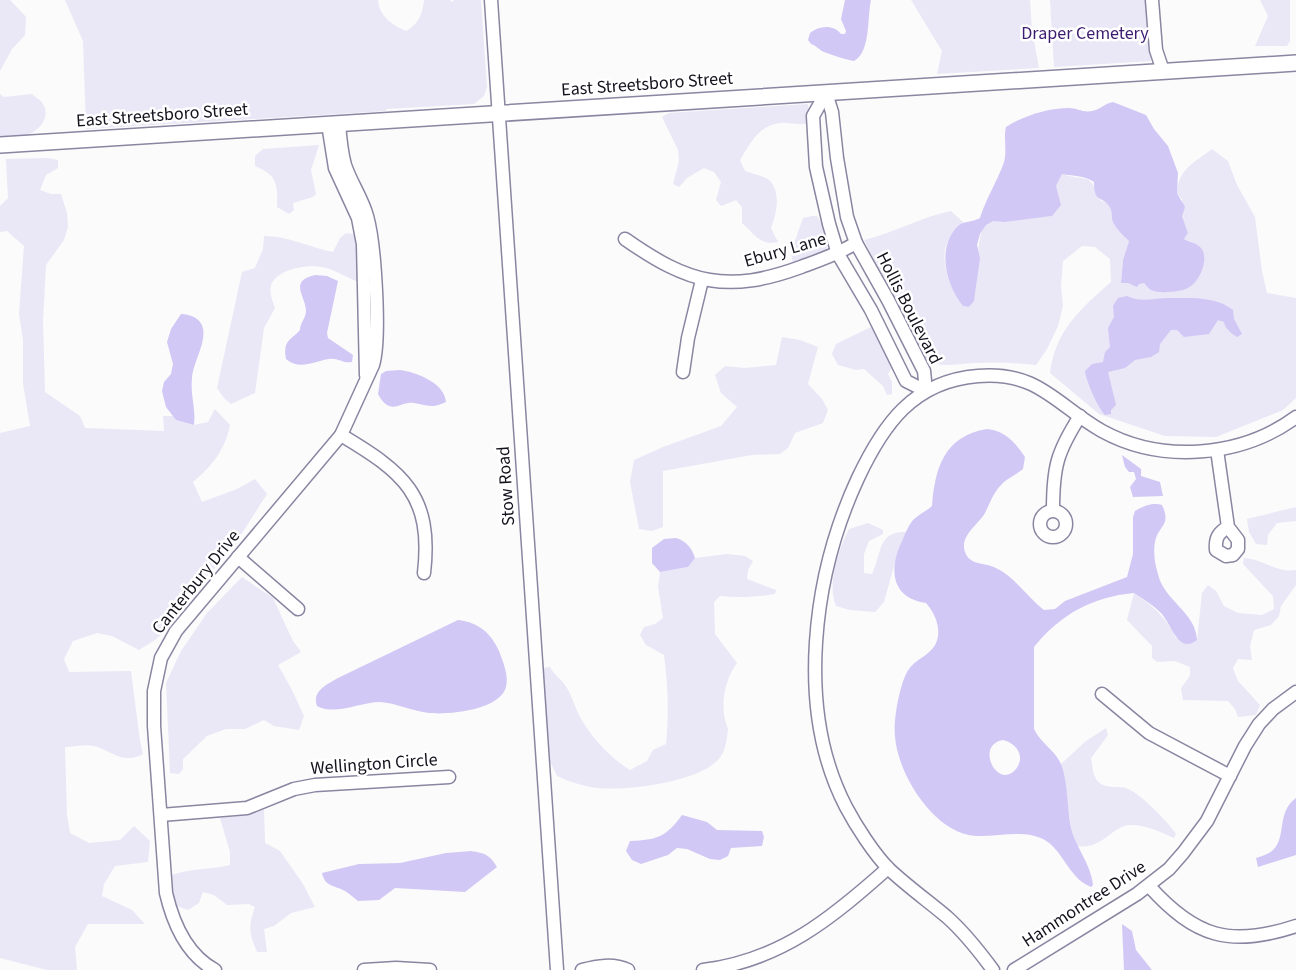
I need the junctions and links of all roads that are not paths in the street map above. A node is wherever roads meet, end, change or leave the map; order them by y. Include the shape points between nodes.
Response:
1 (491, 0) edge
2 (1152, 0) edge
3 (1296, 63) edge
4 (1163, 70) junction
5 (826, 93) junction
6 (498, 113) junction
7 (334, 124) junction
8 (0, 146) edge
9 (625, 239) dead end
10 (856, 243) junction
11 (838, 254) junction
12 (702, 280) junction
13 (683, 372) dead end
14 (926, 391) junction
15 (1080, 416) junction
16 (1296, 417) edge
17 (341, 435) junction
18 (1217, 450) junction
19 (1053, 510) dead end
20 (1228, 527) dead end
21 (238, 557) junction
22 (424, 573) dead end
23 (298, 609) dead end
24 (1296, 692) edge
25 (1102, 694) dead end
26 (1230, 776) junction
27 (449, 777) dead end
28 (161, 815) junction
29 (888, 868) junction
30 (1149, 886) junction
31 (1296, 926) edge
32 (199, 966) edge
33 (215, 970) edge
34 (364, 970) edge
35 (430, 970) edge
36 (556, 970) edge
37 (582, 970) edge
38 (628, 970) edge
39 (703, 970) edge
40 (993, 970) edge
41 (1014, 970) edge

1 - 6 street, Stow Road
2 - 4 street via 1156,50
3 - 4 main road, East Streetsboro Street
4 - 5 main road, East Streetsboro Street
5 - 6 main road, East Streetsboro Street
5 - 10 street, Hollis Boulevard
5 - 11 street, Hollis Boulevard via 813,116 816,167
6 - 7 main road, East Streetsboro Street
6 - 36 street, Stow Road
7 - 8 main road, East Streetsboro Street
7 - 17 street, Canterbury Drive via 335,168 366,238 371,329 366,377
9 - 12 street, Ebury Lane via 671,269
10 - 11 street, Ebury Lane
10 - 14 street, Hollis Boulevard via 924,371
11 - 12 street, Ebury Lane via 753,281
11 - 14 street, Hollis Boulevard via 906,381
12 - 13 street
14 - 15 street via 967,377 999,376 1039,387
14 - 29 street via 885,428 848,501 824,577 817,641 818,702 829,764 847,808
15 - 18 street via 1104,432 1150,448 1183,452
15 - 19 street via 1056,461
16 - 18 street via 1263,436
17 - 21 street, Canterbury Drive
17 - 22 street via 385,463 414,497 426,534
18 - 20 street
21 - 23 street
21 - 28 street, Canterbury Drive via 171,639 158,667 154,726
24 - 26 street, Hammontree Drive via 1259,724
25 - 26 street via 1149,733
26 - 30 street, Hammontree Drive via 1197,837
27 - 28 street, Wellington Circle via 315,785 247,808
28 - 32 street, Canterbury Drive via 169,905
29 - 39 street via 803,936 765,954
29 - 40 street via 950,919
30 - 31 street via 1175,912 1214,933 1250,937
30 - 41 street, Hammontree Drive
32 - 33 street, Canterbury Drive
34 - 35 street
37 - 38 street via 619,966

